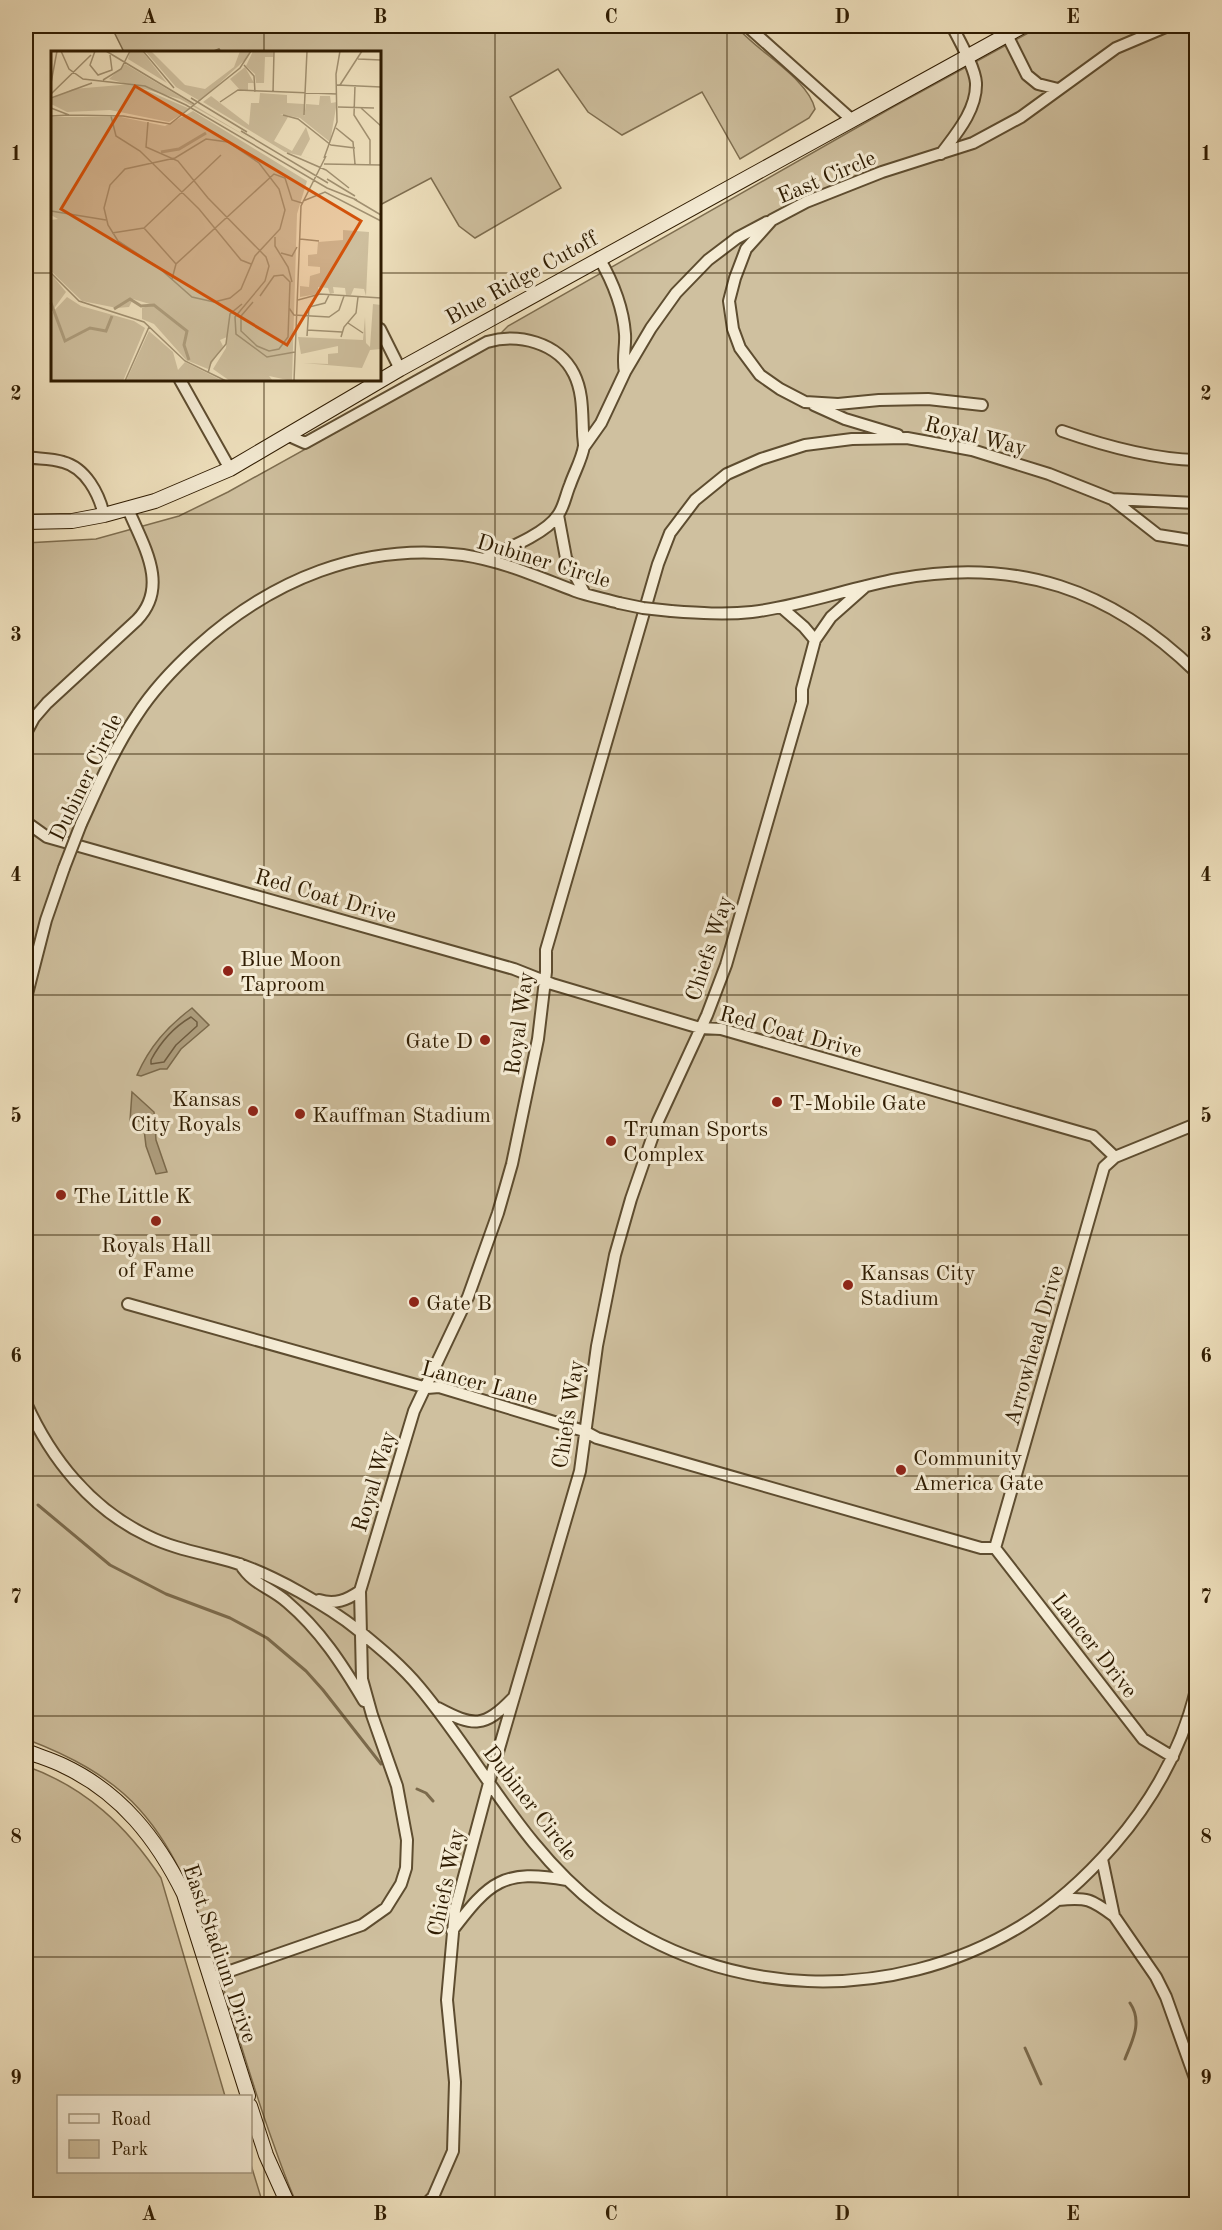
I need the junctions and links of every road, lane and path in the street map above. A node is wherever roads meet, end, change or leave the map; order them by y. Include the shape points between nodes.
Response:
1 (747, 26) edge
2 (952, 26) edge
3 (1023, 26) edge
4 (1168, 26) edge
5 (1007, 35) junction
6 (966, 56) junction
7 (1058, 89) junction
8 (850, 119) junction
9 (941, 154) junction
10 (772, 220) junction
11 (599, 258) junction
12 (381, 331) edge
13 (400, 369) junction
14 (625, 372) junction
15 (381, 380) edge
16 (181, 381) edge
17 (379, 381) edge
18 (805, 402) junction
19 (982, 405) dead end
20 (1062, 431) dead end
21 (287, 435) junction
22 (907, 438) junction
23 (584, 447) junction
24 (26, 457) edge
25 (1197, 460) edge
26 (231, 469) junction
27 (1112, 499) junction
28 (1197, 503) edge
29 (128, 509) junction
30 (104, 515) junction
31 (558, 515) junction
32 (26, 522) edge
33 (1197, 541) edge
34 (484, 559) junction
35 (868, 585) junction
36 (585, 594) junction
37 (781, 607) junction
38 (815, 640) junction
39 (1197, 672) edge
40 (26, 733) edge
41 (26, 822) edge
42 (544, 981) junction
43 (26, 998) edge
44 (700, 1028) junction
45 (1197, 1125) edge
46 (1115, 1157) junction
47 (128, 1304) dead end
48 (427, 1388) junction
49 (26, 1403) edge
50 (584, 1431) junction
51 (995, 1548) junction
52 (240, 1564) junction
53 (360, 1591) junction
54 (304, 1596) junction
55 (360, 1632) junction
56 (1197, 1690) edge
57 (514, 1697) junction
58 (435, 1707) junction
59 (372, 1715) junction
60 (26, 1751) edge
61 (1173, 1757) junction
62 (489, 1783) junction
63 (1102, 1859) junction
64 (567, 1880) junction
65 (1058, 1900) junction
66 (1114, 1916) junction
67 (452, 1931) junction
68 (210, 1978) junction
69 (1197, 2080) edge
70 (247, 2095) edge
71 (252, 2112) edge
72 (288, 2205) edge
73 (426, 2205) edge

1 - 8 street
2 - 6 street
3 - 5 main road, Blue Ridge Cutoff
4 - 7 street, East Circle via 1116,48
5 - 6 main road, Blue Ridge Cutoff
5 - 7 street via 1027,75 1038,84
6 - 8 main road, Blue Ridge Cutoff
6 - 9 street via 976,82 974,98 963,124
7 - 9 street, East Circle via 1021,117 973,143
8 - 11 main road, Blue Ridge Cutoff
9 - 10 street, East Circle via 882,172
10 - 14 street via 737,238 675,292
10 - 18 street, East Circle via 746,249 735,278 729,301 733,329 740,348 760,375
11 - 13 main road, Blue Ridge Cutoff
11 - 14 street via 613,282 622,311
12 - 13 street
13 - 15 main road, Blue Ridge Cutoff
14 - 23 street via 601,423
16 - 26 street
17 - 21 main road, Blue Ridge Cutoff
18 - 19 street, East Circle via 928,399
18 - 22 street, East Circle
20 - 25 street via 1136,452
21 - 23 street via 305,443 487,342 515,338 532,340 554,351 574,373 582,402
21 - 26 main road, Blue Ridge Cutoff
22 - 27 street, Royal Way via 972,450
22 - 42 street, Royal Way via 805,445 761,459 727,474 695,500 670,533 546,950
23 - 31 street
24 - 30 street via 62,461 79,470 93,487
26 - 29 main road, Blue Ridge Cutoff
27 - 28 street, Royal Way
27 - 33 street via 1158,535
29 - 30 main road, Blue Ridge Cutoff
29 - 40 street via 153,571 148,606 40,710
30 - 32 main road, Blue Ridge Cutoff via 72,521
31 - 34 street via 526,540
31 - 36 street via 566,558
34 - 36 street, Dubiner Circle
34 - 43 street, Dubiner Circle, bridge via 436,553 386,555 312,572 254,602 191,653 138,713 112,758 64,868
35 - 37 street, Dubiner Circle
35 - 38 street, Chiefs Way via 831,617
35 - 39 street, Dubiner Circle via 967,573 1009,574 1045,581 1087,595 1130,617
36 - 37 street, Dubiner Circle, bridge via 671,611 717,614
37 - 38 street
38 - 44 street, Chiefs Way via 802,702 726,965
41 - 42 street, Red Coat Drive via 48,837 504,966
42 - 44 street, Red Coat Drive
42 - 48 street, Royal Way via 538,1039 498,1213 468,1297
44 - 46 street, Red Coat Drive via 721,1029 1093,1136
44 - 50 street, Chiefs Way via 657,1121 621,1233 601,1321
45 - 46 street
46 - 51 street, Arrowhead Drive via 1104,1167
47 - 48 street, Lancer Lane
48 - 50 street, Lancer Lane via 439,1387
48 - 53 street, Royal Way via 414,1411
49 - 52 street, Dubiner Circle via 61,1465 112,1514 169,1545
50 - 51 street, Lancer Lane via 597,1438 981,1548
50 - 57 street, Chiefs Way via 580,1471
51 - 61 street, Lancer Drive via 1143,1739
52 - 54 street, Dubiner Circle
52 - 59 street via 249,1578 285,1600 319,1632
53 - 54 street via 344,1601 327,1603
53 - 55 street, Royal Way
54 - 55 street, Dubiner Circle
55 - 58 street, Dubiner Circle via 417,1684
55 - 59 street, Royal Way via 362,1679
56 - 61 street, Dubiner Circle
57 - 58 street via 493,1717 479,1722 465,1721
57 - 62 street, Chiefs Way
58 - 62 street, Dubiner Circle
59 - 68 street, Royal Way via 397,1786 407,1840 406,1868 395,1897 362,1925
60 - 68 main road, East Stadium Drive via 85,1777 131,1813 148,1832 184,1894
61 - 63 street, Dubiner Circle via 1156,1790
62 - 64 street, Dubiner Circle via 520,1828
62 - 67 street, Chiefs Way
63 - 65 street, Dubiner Circle
63 - 66 street
64 - 65 street, Dubiner Circle via 626,1926 696,1960 748,1974 801,1981 875,1978 941,1963 999,1939
64 - 67 street via 525,1875 506,1880 477,1899
65 - 66 street via 1093,1901
66 - 69 street via 1156,1977
67 - 73 street, Chiefs Way via 447,2000 455,2082 453,2151
68 - 70 main road, East Stadium Drive
71 - 72 main road

